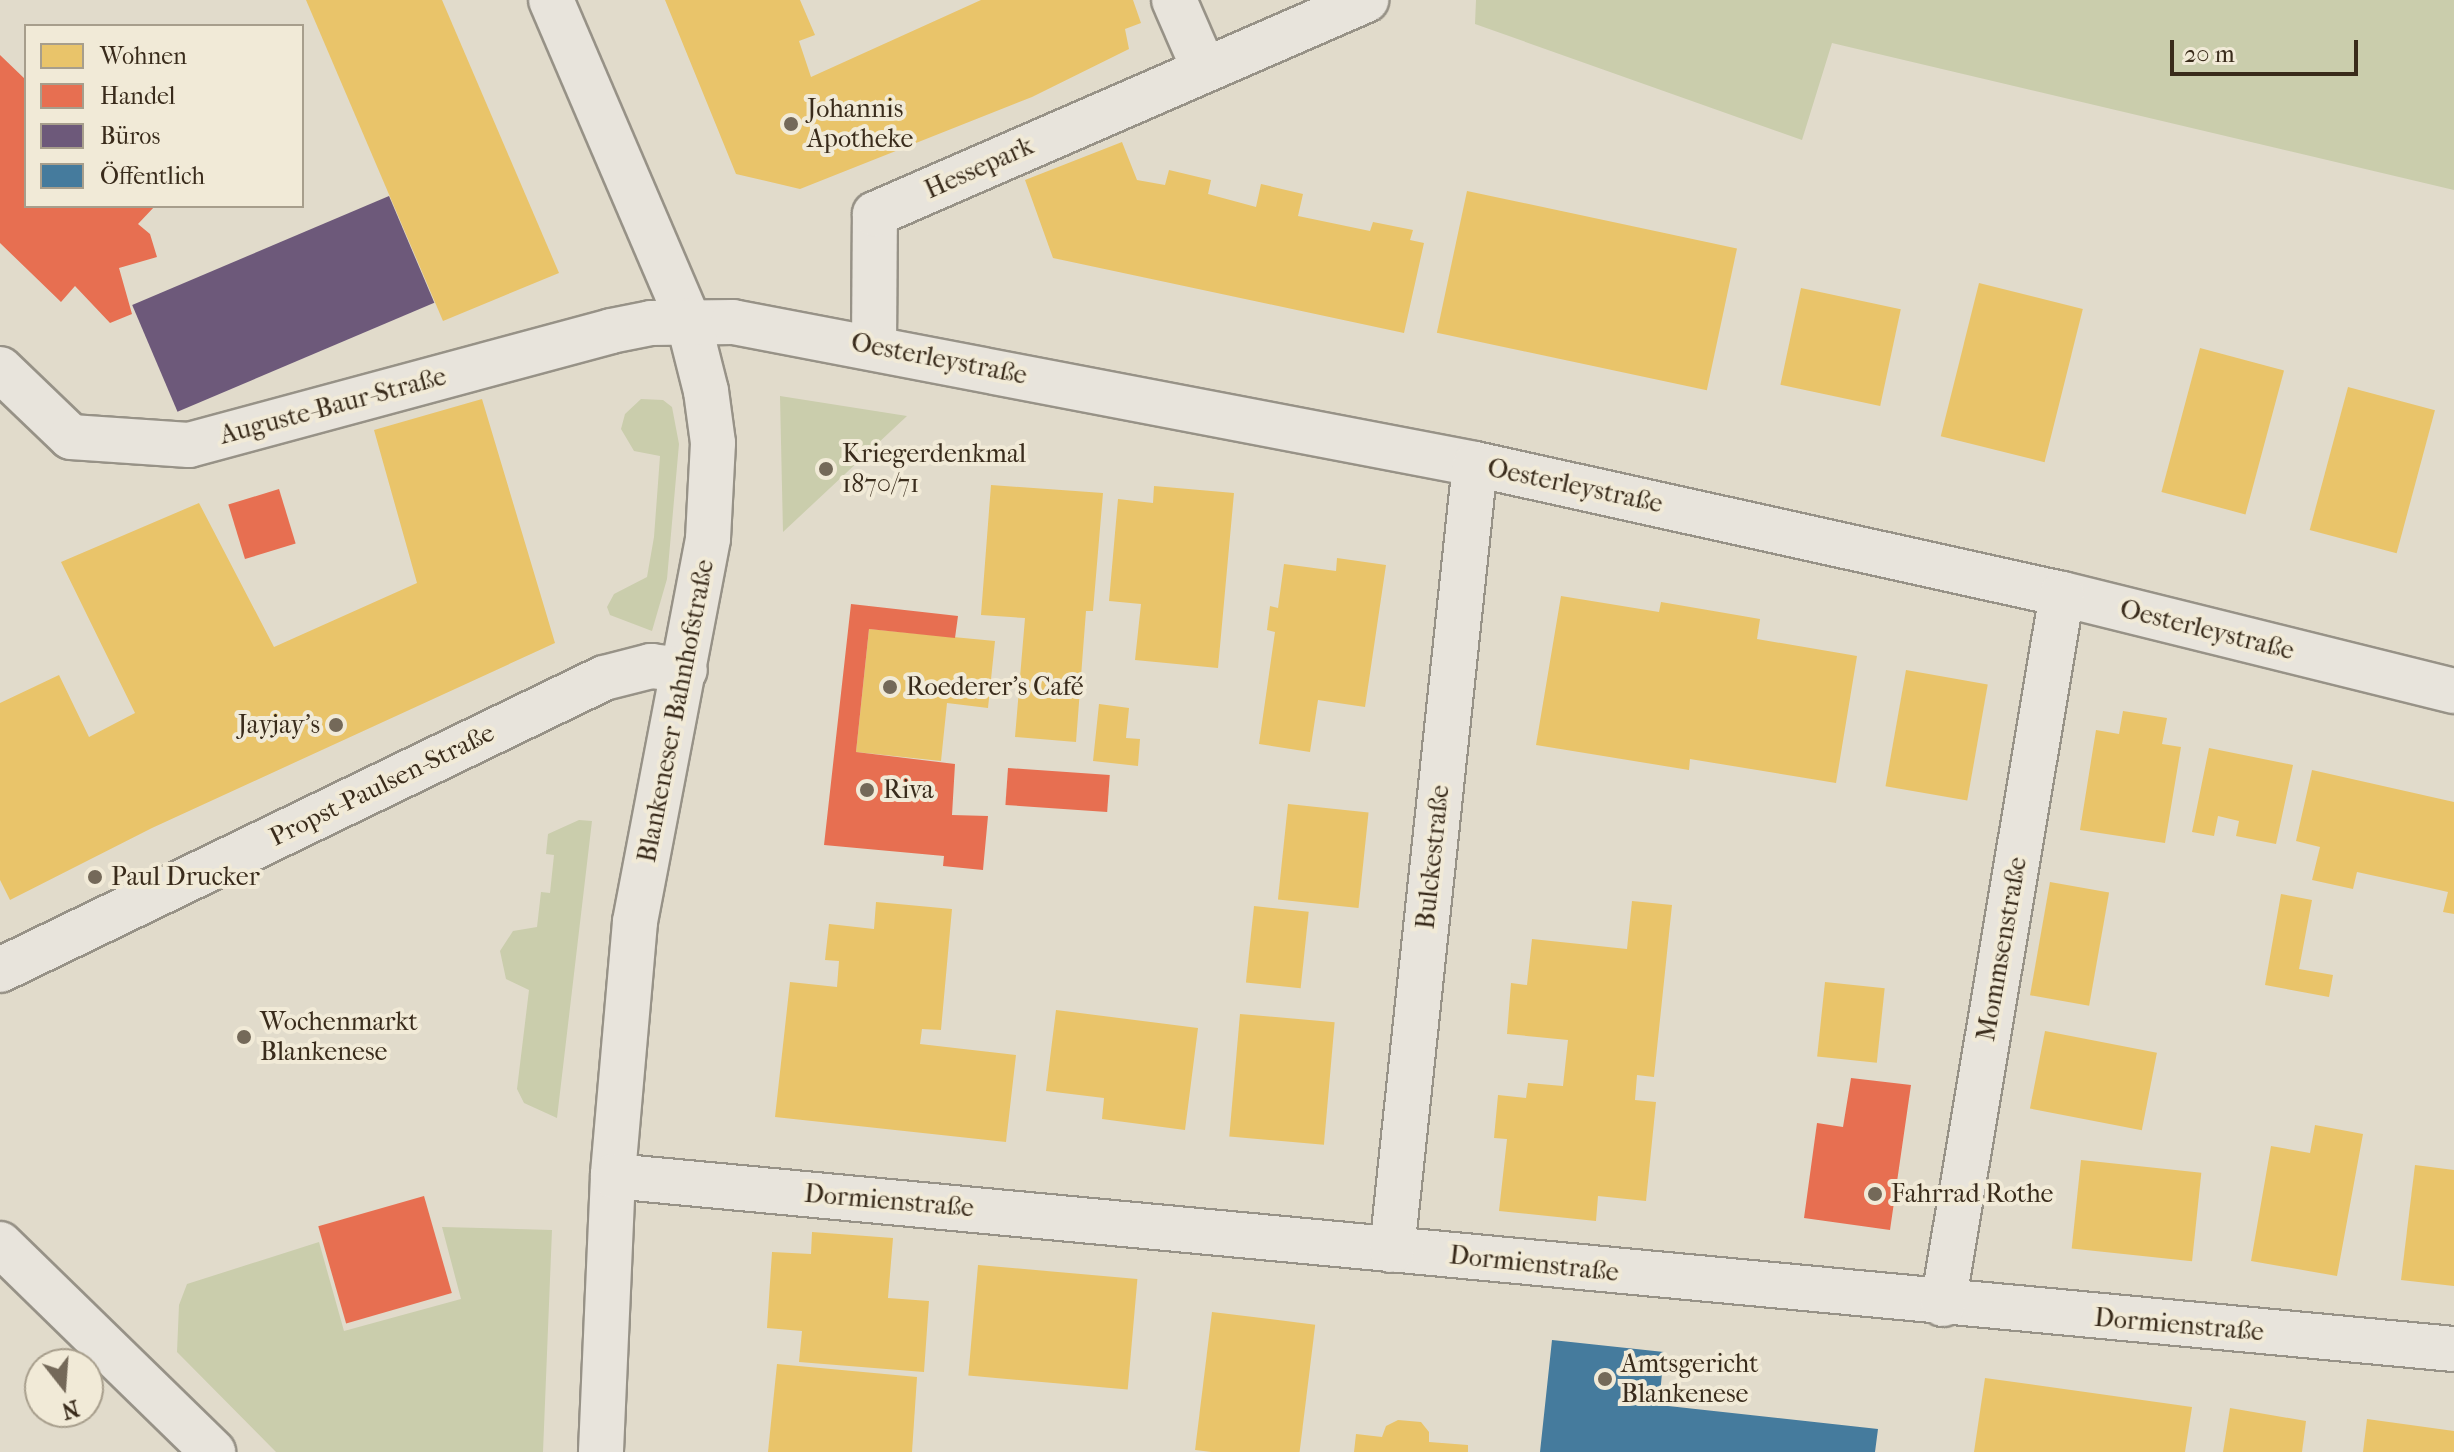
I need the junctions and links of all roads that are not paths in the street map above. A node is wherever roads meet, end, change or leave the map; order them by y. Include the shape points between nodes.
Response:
1 (551, 0) edge
2 (1174, 0) edge
3 (1366, 0) edge
4 (1204, 69) junction
5 (688, 320) junction
6 (874, 346) junction
7 (0, 369) edge
8 (1475, 464) junction
9 (2062, 594) junction
10 (685, 670) junction
11 (2454, 691) edge
12 (0, 970) edge
13 (613, 1176) junction
14 (0, 1244) edge
15 (1392, 1250) junction
16 (1943, 1304) junction
17 (2454, 1349) edge
18 (213, 1452) edge
19 (601, 1452) edge

1 - 5 street, Blankeneser Bahnhofstraße
2 - 4 street
3 - 4 street, Hessepark
4 - 6 street, Hessepark via 875,214
5 - 6 street, Oesterleystraße via 733,322
5 - 7 street, Auguste-Baur-Straße via 611,331 189,445 71,437
5 - 10 street, Blankeneser Bahnhofstraße via 706,391 713,493
6 - 8 street, Oesterleystraße
8 - 9 street, Oesterleystraße
8 - 15 street, Bulckestraße
9 - 11 street, Oesterleystraße
9 - 16 street, Mommsenstraße
10 - 12 street, Propst-Paulsen-Straße via 651,666 604,678
10 - 13 street, Blankeneser Bahnhofstraße via 635,922
13 - 15 street, Dormienstraße
13 - 19 street, Blankeneser Bahnhofstraße
14 - 18 street
15 - 16 street, Dormienstraße
16 - 17 street, Dormienstraße

